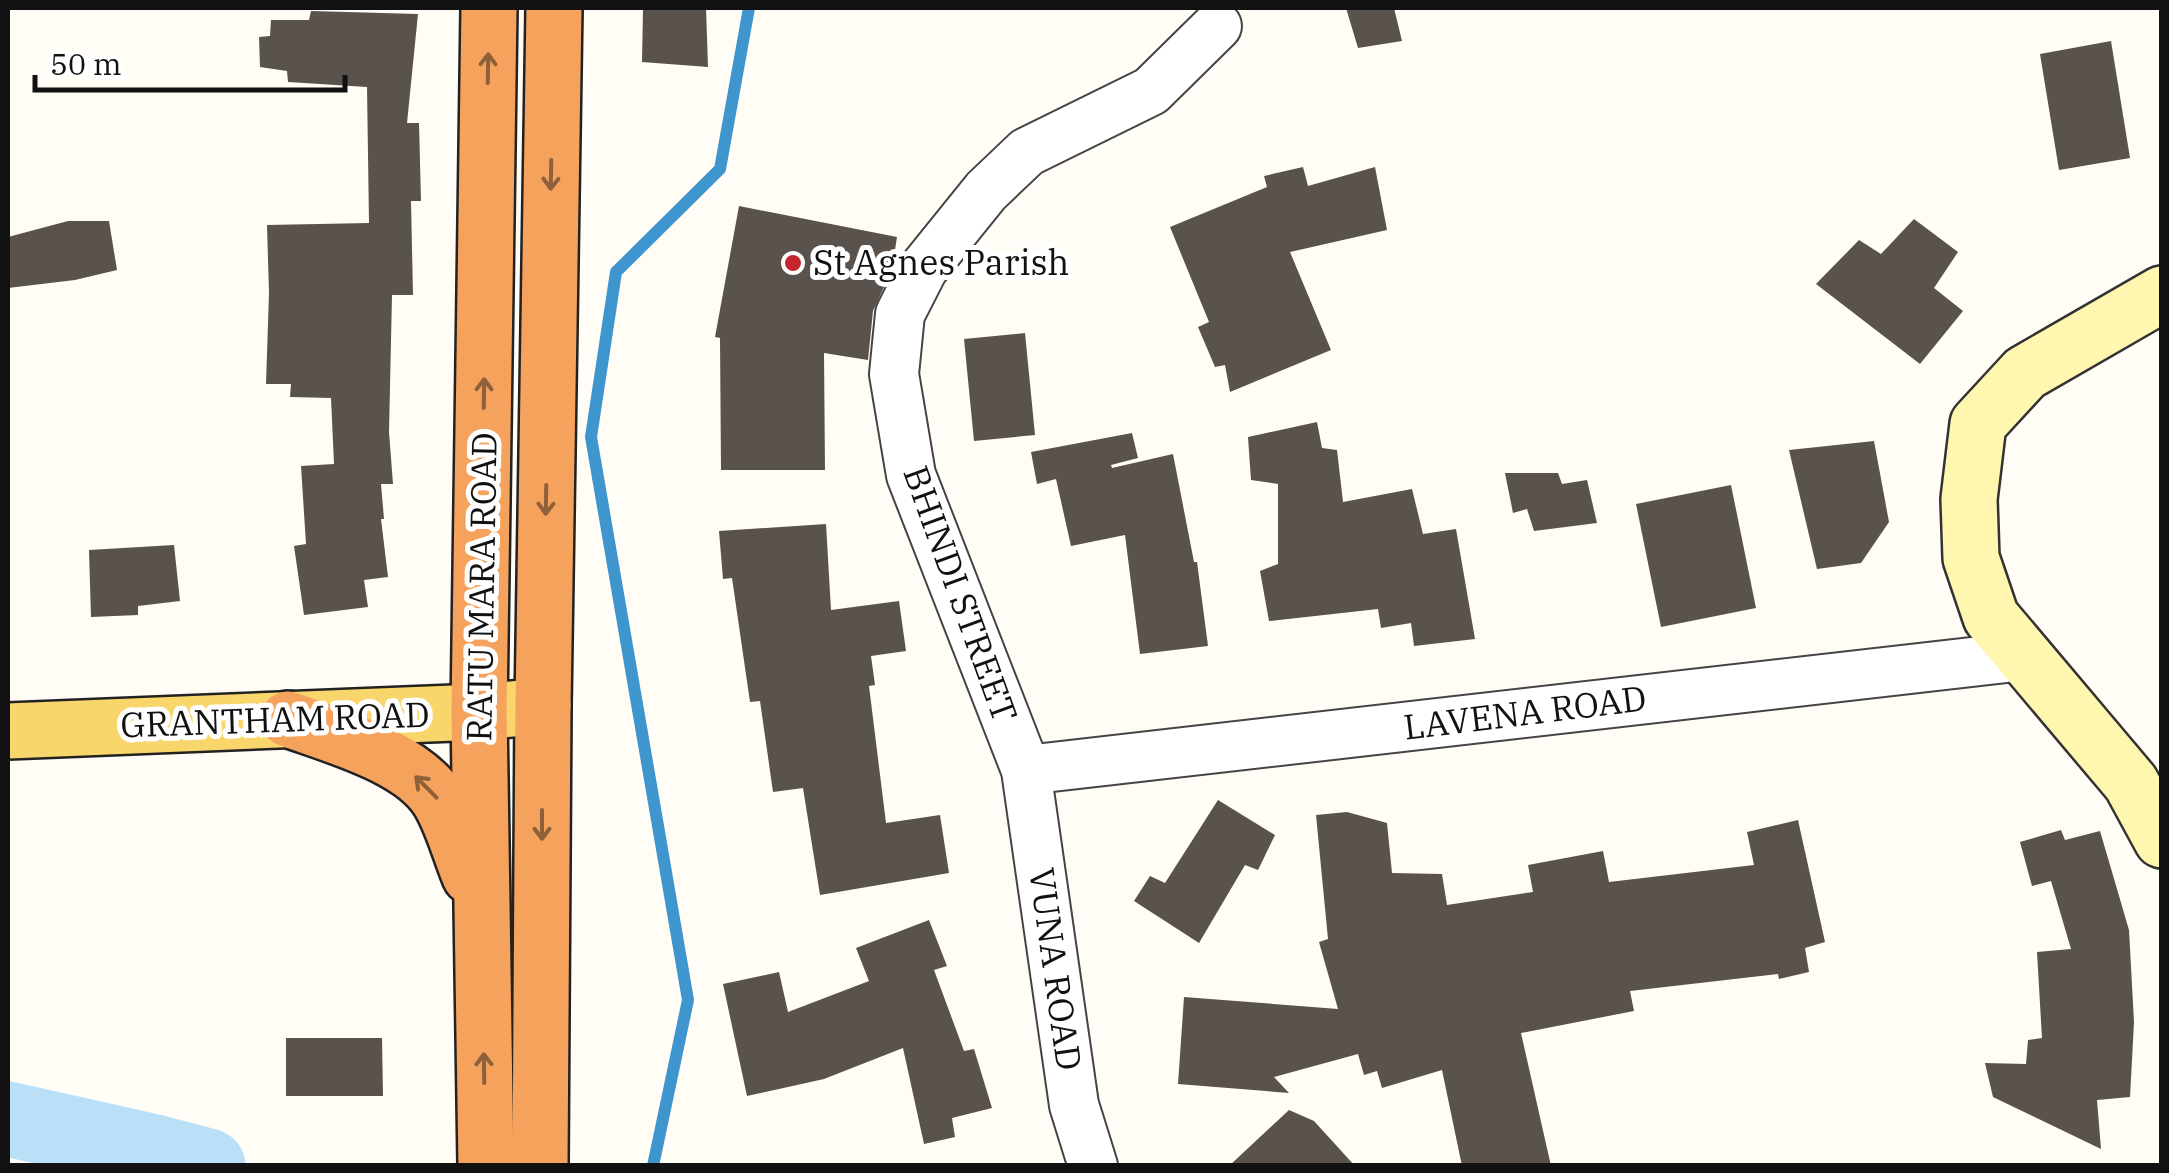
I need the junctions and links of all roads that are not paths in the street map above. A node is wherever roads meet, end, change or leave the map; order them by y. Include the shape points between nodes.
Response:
1 (489, 8) edge
2 (554, 8) edge
3 (1218, 26) dead end
4 (2162, 294) edge
5 (2024, 656) junction
6 (542, 706) junction
7 (479, 712) junction
8 (288, 719) junction
9 (8, 731) edge
10 (1026, 770) junction
11 (2162, 840) edge
12 (482, 906) junction
13 (486, 1166) edge
14 (540, 1166) edge
15 (1093, 1166) edge

7 -> 1 highway, RATU MARA ROAD
2 -> 6 highway, RATU MARA ROAD
3 - 10 street, BHINDI STREET via 1151,92 1027,152 923,269 900,314 894,374 910,475
4 - 5 main road via 2026,373 1978,424 1969,499 1971,558 1991,616
5 - 10 street, LAVENA ROAD
5 - 11 main road via 2131,783
6 - 7 main road, GRANTHAM ROAD
6 -> 14 highway, RATU MARA ROAD
7 - 8 main road, GRANTHAM ROAD
7 - 12 highway, RATU MARA ROAD
8 - 9 main road, GRANTHAM ROAD
12 -> 8 highway via 439,801 422,780 391,760
10 - 15 street, VUNA ROAD via 1074,1105
13 -> 12 highway, RATU MARA ROAD

